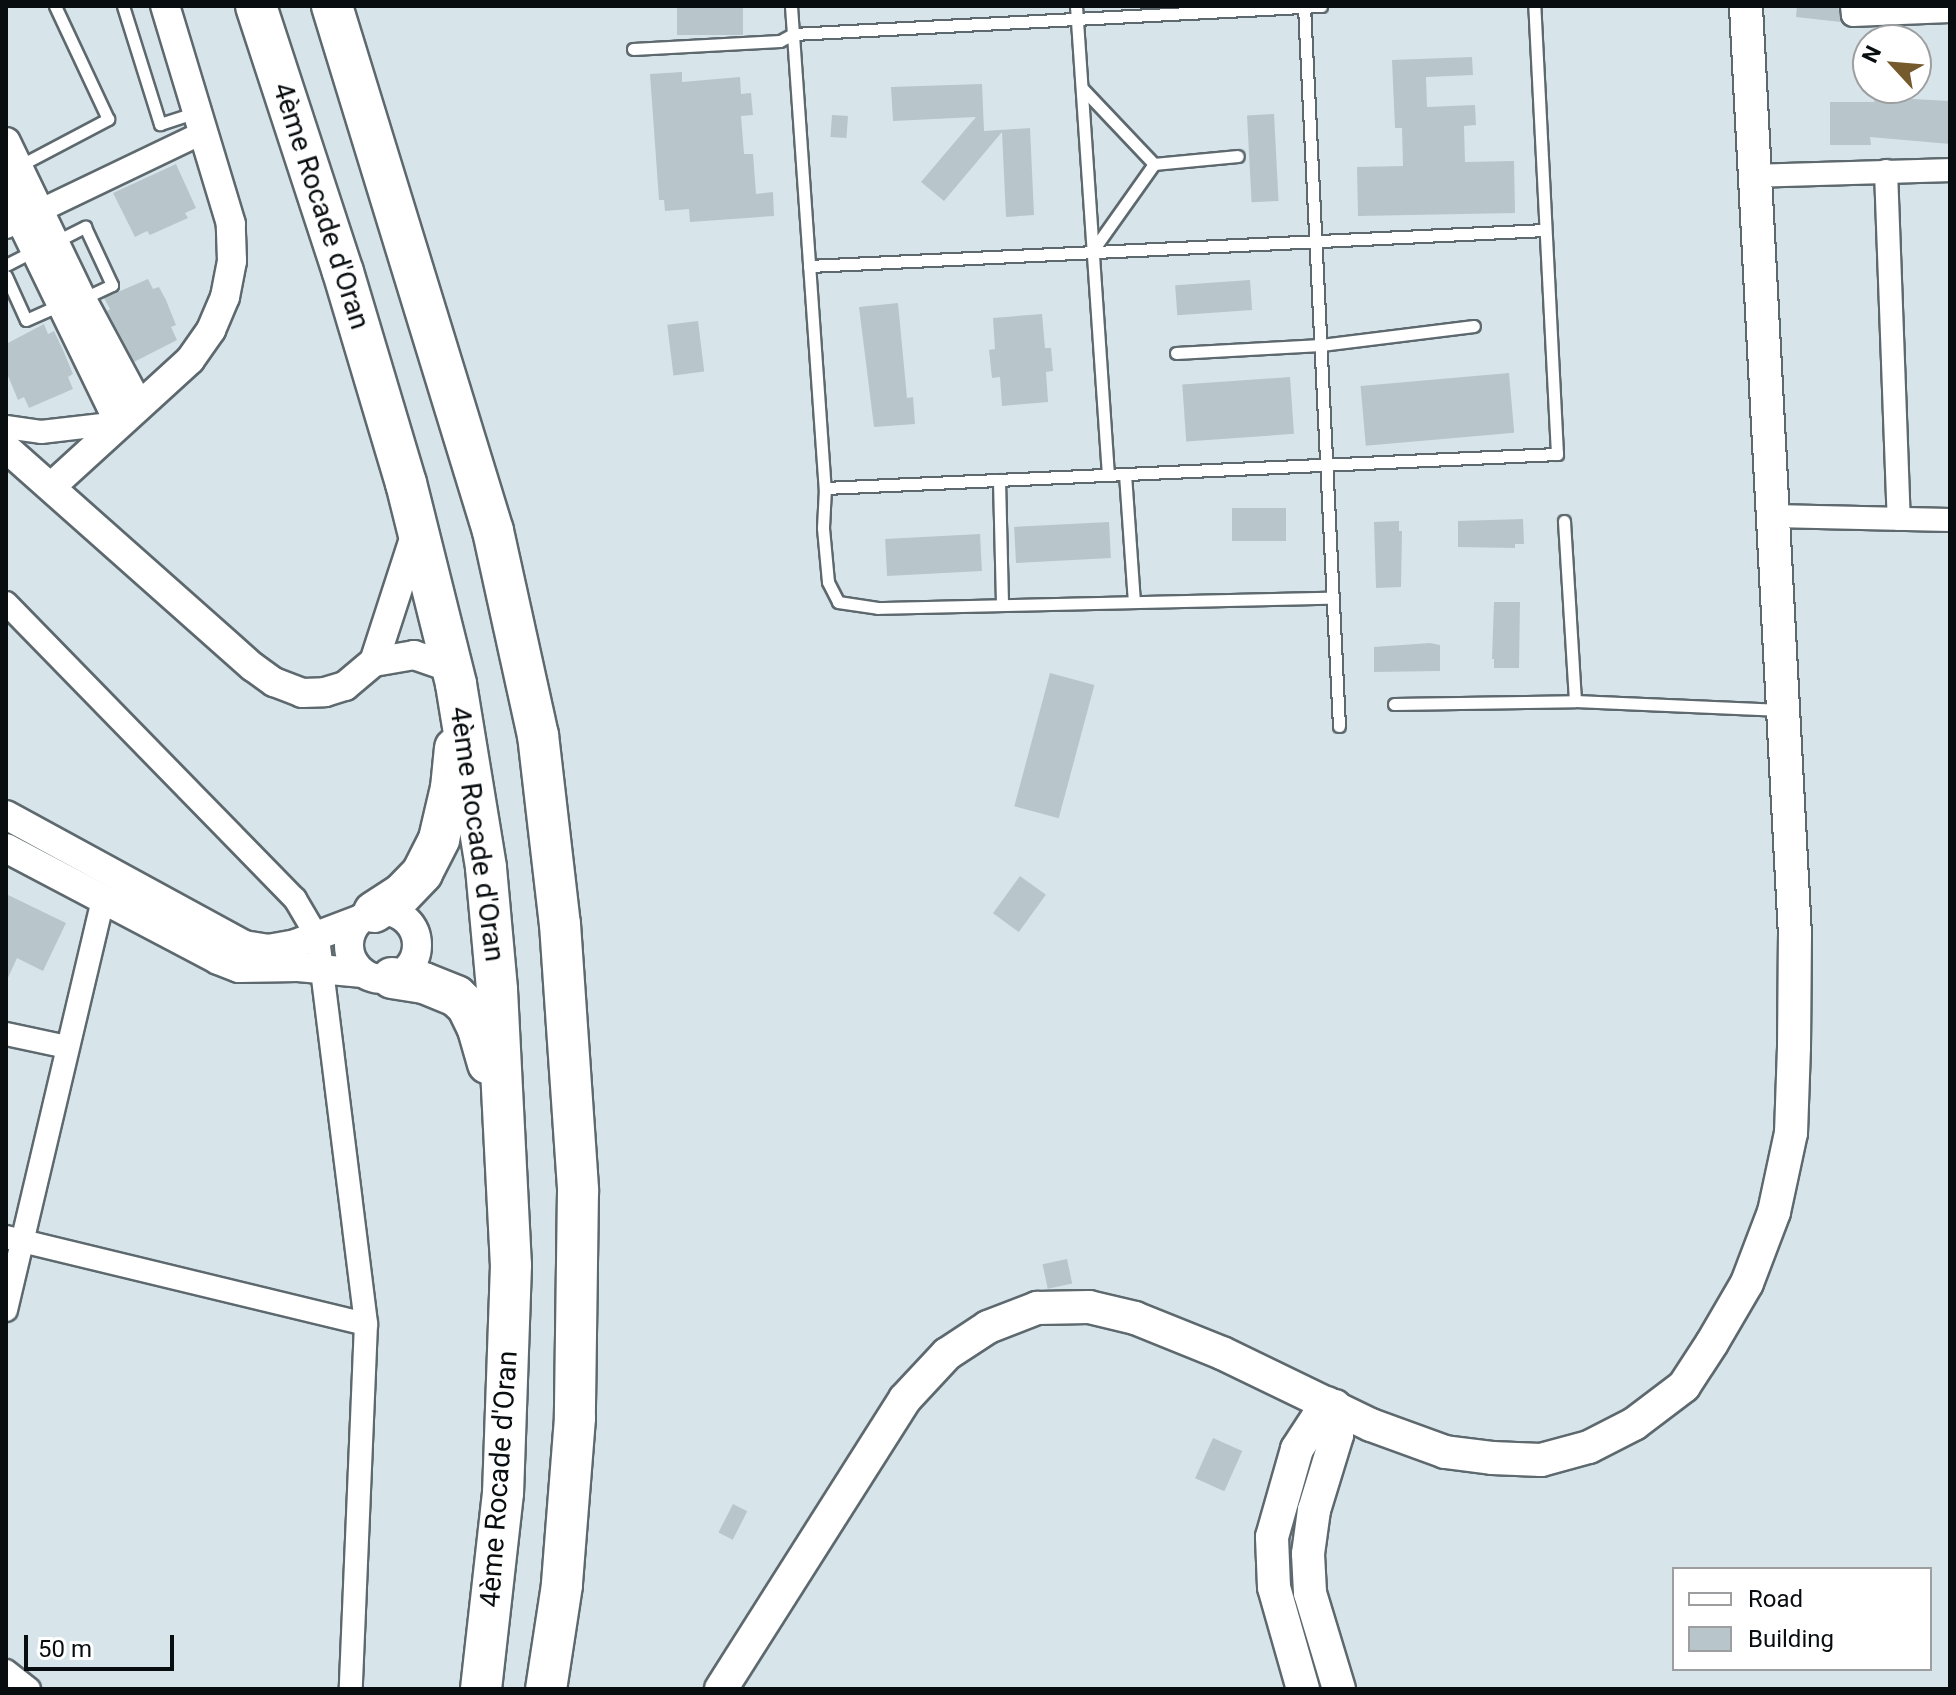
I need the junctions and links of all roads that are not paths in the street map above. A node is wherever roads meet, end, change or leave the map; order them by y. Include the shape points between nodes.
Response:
1 (55, 6) edge
2 (123, 6) edge
3 (165, 6) edge
4 (256, 6) edge
5 (332, 6) edge
6 (791, 6) edge
7 (1076, 6) edge
8 (1304, 6) edge
9 (1321, 6) edge
10 (1534, 6) edge
11 (1746, 6) edge
12 (1852, 6) edge
13 (1950, 11) edge
14 (1077, 19) junction
15 (793, 34) junction
16 (633, 49) dead end
17 (1082, 88) junction
18 (201, 122) junction
19 (1238, 156) dead end
20 (1154, 164) junction
21 (10, 166) edge
22 (1950, 170) edge
23 (1886, 171) junction
24 (1753, 176) junction
25 (22, 218) edge
26 (1545, 230) junction
27 (1315, 239) junction
28 (45, 246) junction
29 (1093, 250) junction
30 (6, 265) edge
31 (809, 266) junction
32 (6, 276) edge
33 (71, 302) junction
34 (1474, 326) dead end
35 (1321, 345) junction
36 (1176, 353) dead end
37 (129, 414) junction
38 (6, 427) edge
39 (6, 448) edge
40 (1327, 465) junction
41 (1125, 474) junction
42 (1108, 475) junction
43 (999, 480) junction
44 (52, 486) junction
45 (825, 488) junction
46 (1773, 516) junction
47 (1899, 519) junction
48 (1950, 520) edge
49 (1564, 521) dead end
50 (418, 527) junction
51 (1333, 598) junction
52 (1134, 602) junction
53 (6, 603) edge
54 (1002, 605) junction
55 (374, 662) junction
56 (454, 676) junction
57 (1575, 701) junction
58 (1394, 704) dead end
59 (1783, 710) junction
60 (1339, 726) dead end
61 (6, 815) edge
62 (6, 848) edge
63 (103, 899) junction
64 (367, 916) junction
65 (318, 938) junction
66 (319, 969) junction
67 (378, 976) junction
68 (6, 1034) edge
69 (67, 1047) junction
70 (507, 1148) junction
71 (14, 1239) edge
72 (6, 1310) edge
73 (366, 1324) junction
74 (1273, 1377) junction
75 (1331, 1405) junction
76 (1409, 1439) junction
77 (1301, 1442) junction
78 (1330, 1465) junction
79 (6, 1671) edge
80 (29, 1689) edge
81 (351, 1689) edge
82 (481, 1689) edge
83 (546, 1689) edge
84 (721, 1689) edge
85 (1303, 1689) edge
86 (1339, 1689) edge

1 - 21 lane via 108,119
2 - 18 lane via 160,124
3 - 18 street
4 - 50 highway, 4ème Rocade d'Oran via 370,359
5 - 83 highway via 493,531 538,735 560,924 578,1191 575,1418 562,1585
6 - 15 lane
7 - 14 lane
8 - 9 lane
8 - 14 lane
8 - 27 lane
10 - 26 lane
11 - 24 main road
12 - 13 street via 1853,15
14 - 15 lane
14 - 17 lane
15 - 16 lane via 780,41
15 - 31 lane
17 - 20 lane
17 - 29 lane
18 - 25 street
18 - 37 street via 231,224 232,261 225,297 190,360
19 - 20 lane
20 - 29 lane
21 - 25 street
22 - 23 street
23 - 24 street
23 - 47 street
24 - 46 main road
25 - 28 street
26 - 27 lane
26 - 40 lane via 1557,454
27 - 29 lane
27 - 35 lane
28 - 30 lane
28 - 33 street
29 - 31 lane
29 - 42 lane
31 - 45 lane
32 - 33 lane via 26,320
33 - 37 street
34 - 35 lane
35 - 36 lane
35 - 40 lane
37 - 38 street via 41,432
37 - 44 street
39 - 44 street
40 - 41 lane
40 - 51 lane
41 - 42 lane
41 - 52 lane
42 - 43 lane
43 - 45 lane
43 - 54 lane
44 - 55 street via 274,682 302,693 325,692 345,686
45 - 54 lane via 828,582 838,602 878,608
46 - 47 street
46 - 59 main road
47 - 48 street
49 - 57 lane
50 - 55 street
50 - 56 highway, 4ème Rocade d'Oran
51 - 52 lane
51 - 60 lane
52 - 54 lane
53 - 65 street via 295,899
55 - 56 street via 414,655
56 - 64 highway via 451,788 439,839 422,873 402,894
56 - 70 highway, 4ème Rocade d'Oran via 486,868
57 - 58 lane
57 - 59 lane
59 - 76 main road via 1795,936 1791,1133 1774,1212 1747,1283 1684,1386 1634,1424 1589,1447 1541,1460 1492,1458 1445,1452
61 - 65 street via 244,945 268,949
62 - 63 street
63 - 66 street via 239,968
63 - 69 street
64 - 65 street
64 - 67 street via 354,927 349,947 351,957
64 - 67 street via 397,914 415,930 418,942 412,965
65 - 66 street
66 - 67 street
66 - 73 street
67 - 70 highway via 444,988 467,1006 478,1029
68 - 69 street
69 - 71 street
70 - 82 highway, 4ème Rocade d'Oran via 507,1415
71 - 72 street
71 - 73 street
73 - 81 street
74 - 75 main road
74 - 77 main road via 1296,1415
74 - 84 main road via 1174,1333 1089,1307 1037,1308 988,1327 947,1354 905,1399
75 - 76 main road
75 - 77 main road
75 - 78 main road via 1337,1435
76 - 78 main road via 1366,1443
77 - 85 main road via 1278,1510 1271,1563
78 - 86 main road via 1314,1510 1308,1554 1310,1593
79 - 80 street

